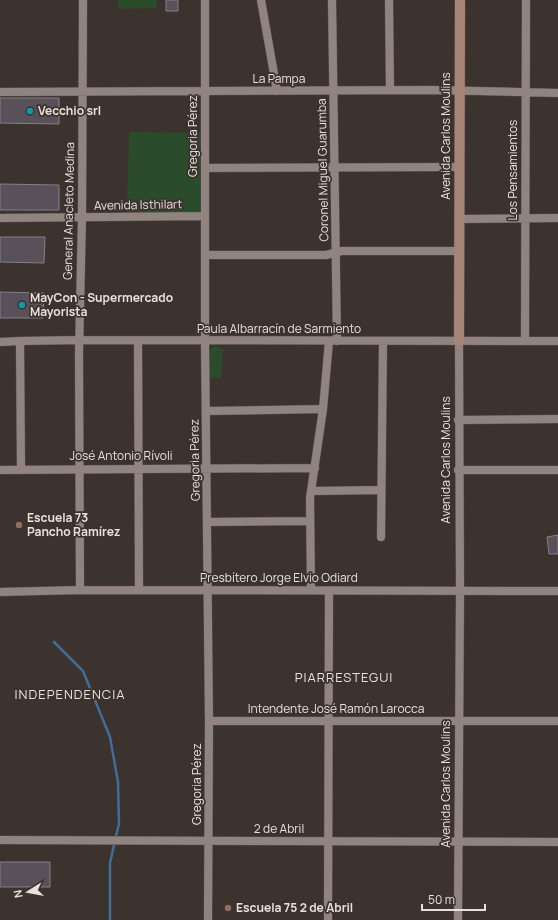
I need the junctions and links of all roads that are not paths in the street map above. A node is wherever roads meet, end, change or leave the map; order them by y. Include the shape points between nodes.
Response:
1 (83, 0) edge
2 (205, 0) edge
3 (261, 0) edge
4 (332, 0) edge
5 (388, 0) edge
6 (460, 0) edge
7 (526, 0) edge
8 (334, 90) junction
9 (390, 90) junction
10 (205, 91) junction
11 (278, 91) junction
12 (460, 91) junction
13 (0, 92) edge
14 (83, 92) junction
15 (526, 92) junction
16 (558, 93) edge
17 (459, 167) junction
18 (205, 168) junction
19 (336, 168) junction
20 (205, 216) junction
21 (82, 217) junction
22 (0, 218) edge
23 (459, 218) junction
24 (525, 218) junction
25 (558, 218) edge
26 (458, 251) junction
27 (336, 252) junction
28 (205, 255) junction
29 (79, 340) junction
30 (382, 340) junction
31 (20, 341) junction
32 (138, 341) junction
33 (205, 341) junction
34 (333, 341) junction
35 (459, 341) junction
36 (525, 341) junction
37 (558, 341) edge
38 (0, 342) edge
39 (323, 409) junction
40 (206, 411) junction
41 (558, 419) edge
42 (458, 420) junction
43 (138, 468) junction
44 (207, 468) junction
45 (315, 468) junction
46 (21, 469) junction
47 (80, 469) junction
48 (0, 470) edge
49 (458, 470) junction
50 (558, 470) edge
51 (382, 490) junction
52 (311, 491) junction
53 (310, 521) junction
54 (208, 522) junction
55 (381, 537) dead end
56 (80, 590) junction
57 (139, 590) junction
58 (208, 590) junction
59 (311, 590) junction
60 (330, 591) junction
61 (460, 591) junction
62 (558, 591) edge
63 (0, 592) edge
64 (209, 721) junction
65 (330, 721) junction
66 (458, 721) junction
67 (558, 721) edge
68 (0, 840) edge
69 (209, 840) junction
70 (329, 841) junction
71 (459, 842) junction
72 (558, 842) edge
73 (208, 920) edge
74 (328, 920) edge
75 (458, 920) edge

1 - 14 street, General Anacleto Medina
2 - 10 street, Gregoria Pérez
3 - 11 street
4 - 8 street, Coronel Miguel Guarumba
5 - 9 street
6 - 12 street, Avenida Carlos Moulins
7 - 15 street, Los Pensamientos
8 - 9 street, La Pampa
8 - 11 street, La Pampa
8 - 19 street, Coronel Miguel Guarumba
9 - 12 street, La Pampa
10 - 11 street, La Pampa
10 - 14 street, La Pampa
10 - 18 street, Gregoria Pérez
12 - 15 street, La Pampa
12 - 17 street, Avenida Carlos Moulins
13 - 14 street, La Pampa
14 - 21 street, General Anacleto Medina
15 - 16 street, La Pampa
15 - 24 street, Los Pensamientos
17 - 19 street
17 - 23 street, Avenida Carlos Moulins
18 - 19 street
18 - 20 street, Gregoria Pérez
19 - 27 street, Coronel Miguel Guarumba
20 - 21 street, Avenida Isthilart
20 - 28 street, Gregoria Pérez
21 - 22 street, Avenida Isthilart
21 - 29 street, General Anacleto Medina
23 - 24 street
23 - 26 street, Avenida Carlos Moulins
24 - 25 street
24 - 36 street, Los Pensamientos
26 - 27 street
26 - 35 street, Avenida Carlos Moulins
27 - 28 street via 326,255
27 - 34 street, Coronel Miguel Guarumba
28 - 33 street, Gregoria Pérez
29 - 31 street, Paula Albarracín de Sarmiento
29 - 32 street, Paula Albarracín de Sarmiento
29 - 47 street, General Anacleto Medina
30 - 34 street, Paula Albarracín de Sarmiento
30 - 35 street, Paula Albarracín de Sarmiento
30 - 51 street
31 - 38 street, Paula Albarracín de Sarmiento
31 - 46 street
32 - 33 street, Paula Albarracín de Sarmiento
32 - 43 street
33 - 34 street, Paula Albarracín de Sarmiento
33 - 40 street, Gregoria Pérez
34 - 39 street, Coronel Miguel Guarumba
35 - 36 street, Paula Albarracín de Sarmiento
35 - 42 street, Avenida Carlos Moulins
36 - 37 street, Paula Albarracín de Sarmiento
39 - 40 street
39 - 45 street, Coronel Miguel Guarumba
40 - 44 street, Gregoria Pérez
41 - 42 street
42 - 49 street, Avenida Carlos Moulins
43 - 44 street, José Antonio Rívoli
43 - 47 street, José Antonio Rívoli
43 - 57 street
44 - 45 street, José Antonio Rívoli
44 - 54 street, Gregoria Pérez
45 - 52 street, Coronel Miguel Guarumba
46 - 47 street, José Antonio Rívoli
46 - 48 street, José Antonio Rívoli
47 - 56 street, General Anacleto Medina
49 - 50 street
49 - 61 street, Avenida Carlos Moulins
51 - 52 street
51 - 55 street
52 - 53 street, Coronel Miguel Guarumba
53 - 54 street
53 - 59 street, Coronel Miguel Guarumba
54 - 58 street, Gregoria Pérez
56 - 57 street, Presbítero Jorge Elvio Odiard
56 - 63 street, Presbítero Jorge Elvio Odiard
57 - 58 street, Presbítero Jorge Elvio Odiard
58 - 59 street, Presbítero Jorge Elvio Odiard
58 - 64 street, Gregoria Pérez
59 - 60 street, Presbítero Jorge Elvio Odiard
60 - 61 street, Presbítero Jorge Elvio Odiard
60 - 65 street
61 - 62 street, Presbítero Jorge Elvio Odiard
61 - 66 street, Avenida Carlos Moulins
64 - 65 street, Intendente José Ramón Larocca
64 - 69 street, Gregoria Pérez
65 - 66 street, Intendente José Ramón Larocca
65 - 70 street
66 - 67 street, Intendente José Ramón Larocca
66 - 71 street, Avenida Carlos Moulins
68 - 69 street, 2 de Abril
69 - 70 street, 2 de Abril
69 - 73 street, Gregoria Pérez
70 - 71 street, 2 de Abril
70 - 74 street
71 - 72 street, 2 de Abril
71 - 75 street, Avenida Carlos Moulins

